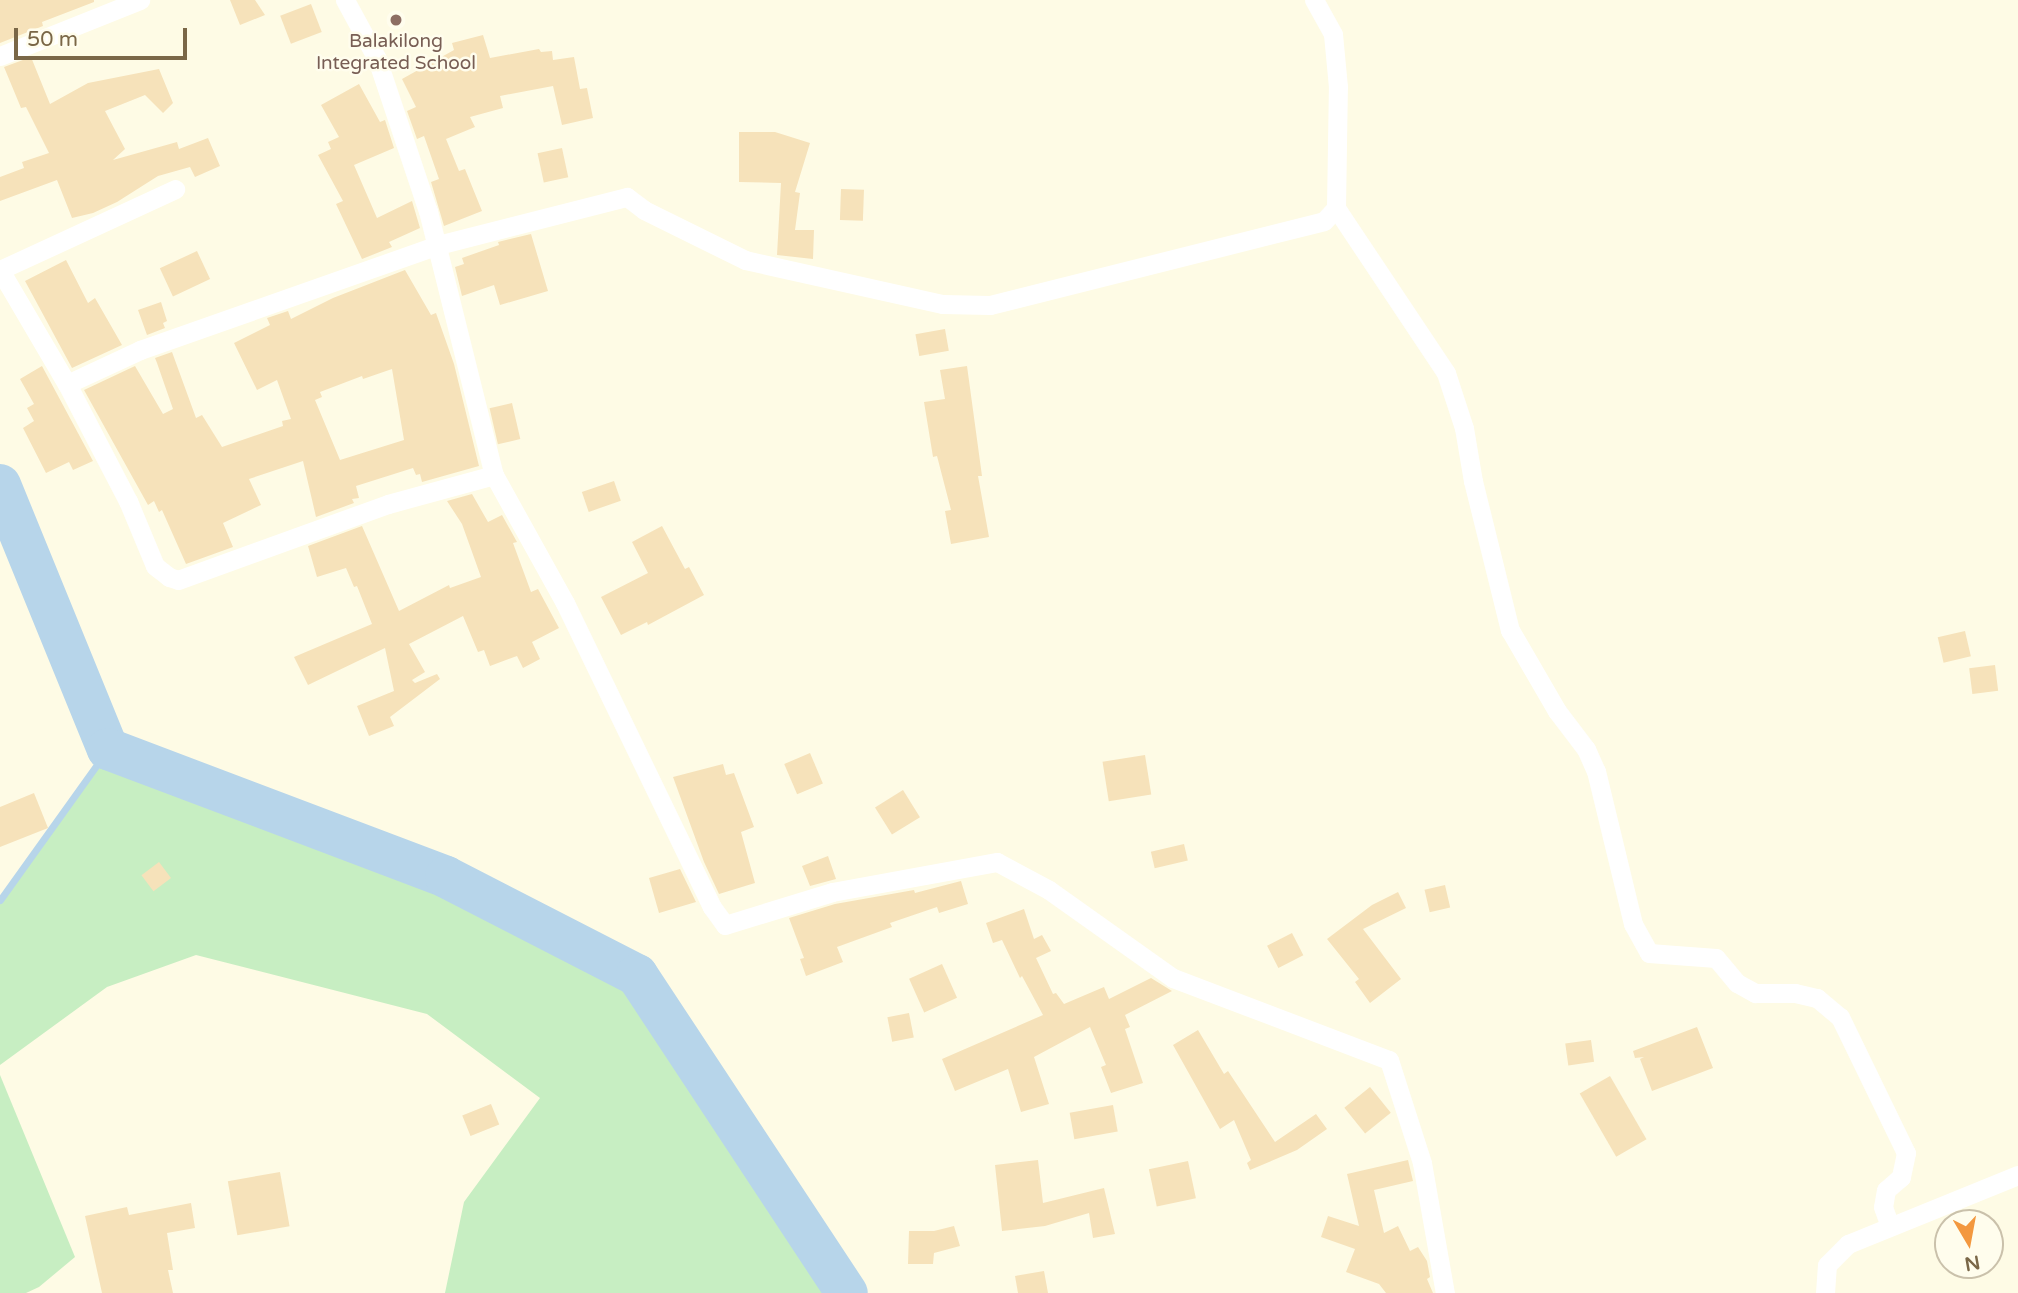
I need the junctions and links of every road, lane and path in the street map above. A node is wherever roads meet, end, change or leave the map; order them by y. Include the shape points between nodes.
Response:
1 (141, 0) edge
2 (345, 0) edge
3 (1314, 0) edge
4 (0, 56) edge
5 (175, 189) dead end
6 (1336, 208) junction
7 (438, 245) junction
8 (0, 270) edge
9 (66, 384) junction
10 (494, 475) junction
11 (2018, 1175) edge
12 (1890, 1226) junction
13 (1445, 1293) edge
14 (1825, 1293) edge

1 - 4 street
2 - 7 street via 377,59
3 - 6 street via 1333,34 1338,87
5 - 8 street
6 - 7 street via 1324,221 990,304 942,304 745,260 627,197
6 - 12 street via 1446,373 1464,428 1510,629 1596,771 1633,924 1649,953 1716,958 1737,984 1755,993 1817,998 1840,1017 1906,1153 1901,1177 1886,1190 1883,1208
7 - 9 street via 140,350
7 - 10 street
8 - 9 street
9 - 10 street via 128,501 155,566 178,580 388,504
10 - 13 street via 565,603 712,907 725,925 832,892 997,862 1049,890 1173,978 1389,1060 1422,1163
11 - 12 street
12 - 14 street via 1848,1244 1827,1265

